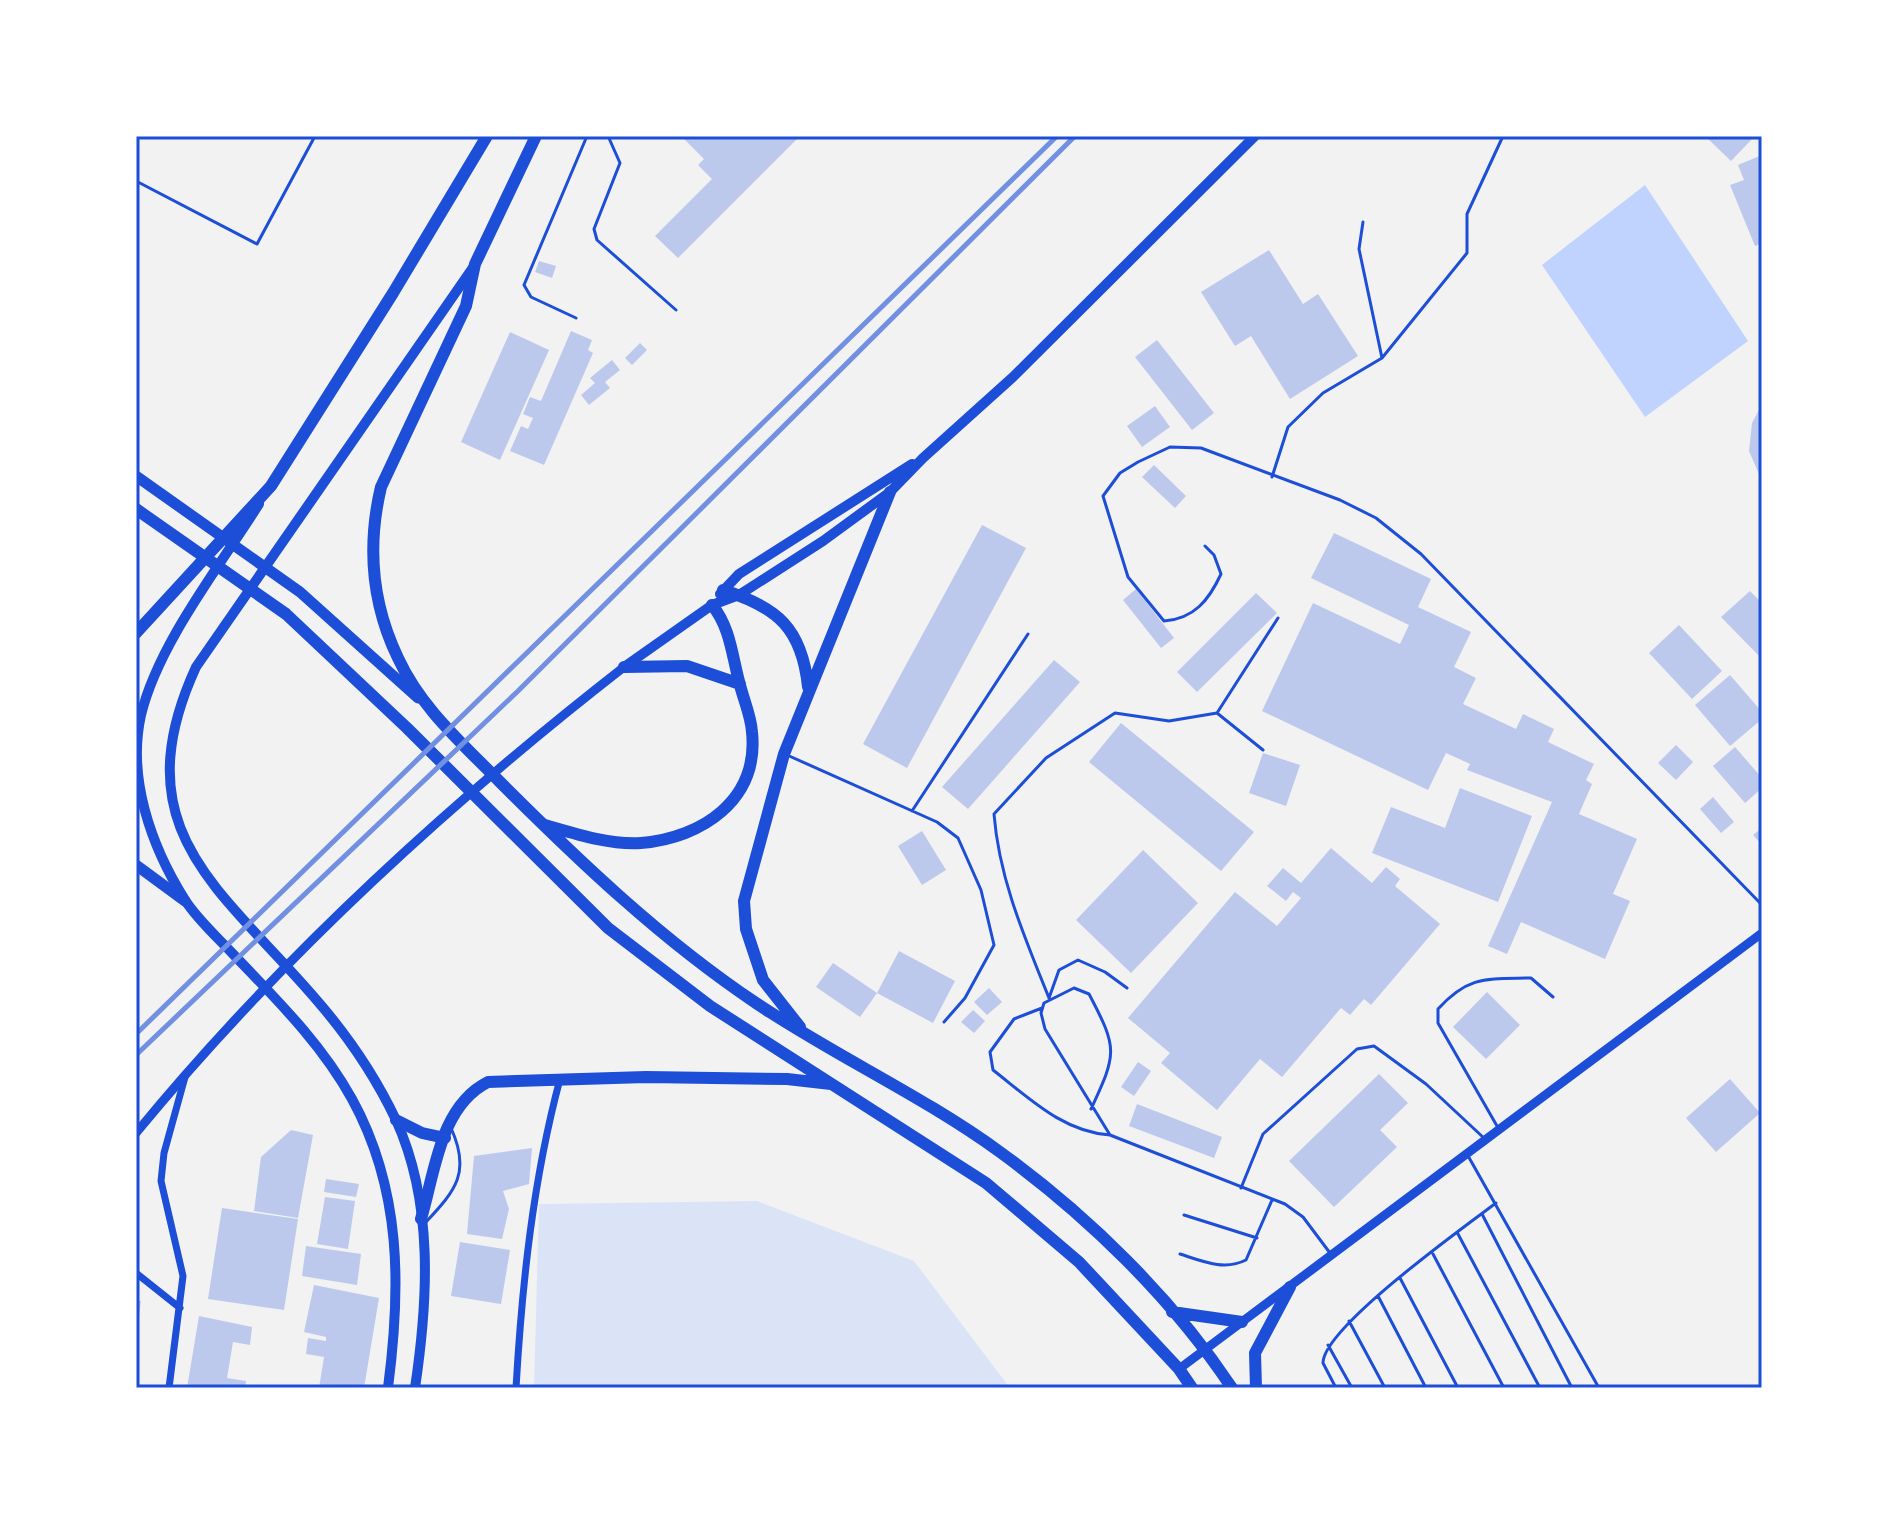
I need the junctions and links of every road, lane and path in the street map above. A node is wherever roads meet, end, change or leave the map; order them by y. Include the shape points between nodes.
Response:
1 (315, 136) edge
2 (487, 136) edge
3 (536, 136) edge
4 (587, 136) edge
5 (608, 136) edge
6 (1255, 136) edge
7 (1503, 136) edge
8 (136, 181) edge
9 (1363, 222) dead end
10 (475, 264) junction
11 (676, 310) dead end
12 (576, 318) dead end
13 (1382, 358) junction
14 (923, 458) junction
15 (136, 476) edge
16 (1272, 477) junction
17 (271, 486) junction
18 (890, 492) junction
19 (136, 509) edge
20 (1205, 546) dead end
21 (723, 590) junction
22 (739, 595) junction
23 (712, 605) junction
24 (1278, 618) dead end
25 (136, 633) edge
26 (1028, 634) dead end
27 (624, 667) junction
28 (740, 684) junction
29 (809, 689) junction
30 (426, 706) junction
31 (1217, 713) junction
32 (1263, 750) dead end
33 (784, 754) junction
34 (912, 811) junction
35 (542, 824) junction
36 (136, 865) edge
37 (185, 901) junction
38 (1762, 905) edge
39 (1762, 933) edge
40 (1127, 988) dead end
41 (1553, 997) dead end
42 (1049, 998) junction
43 (1042, 1008) junction
44 (944, 1022) dead end
45 (806, 1034) junction
46 (187, 1071) junction
47 (560, 1079) junction
48 (834, 1084) junction
49 (1091, 1109) junction
50 (396, 1120) junction
51 (449, 1124) junction
52 (1499, 1129) junction
53 (136, 1133) edge
54 (1110, 1135) junction
55 (445, 1138) junction
56 (1485, 1140) junction
57 (1467, 1153) junction
58 (1241, 1188) junction
59 (1272, 1200) junction
60 (1496, 1203) junction
61 (1482, 1214) junction
62 (1184, 1215) dead end
63 (422, 1223) junction
64 (1458, 1234) junction
65 (1257, 1238) junction
66 (1432, 1252) junction
67 (1180, 1254) dead end
68 (1332, 1256) junction
69 (136, 1273) edge
70 (1400, 1277) junction
71 (1290, 1287) junction
72 (1378, 1296) junction
73 (180, 1308) junction
74 (1172, 1312) junction
75 (1349, 1321) junction
76 (1242, 1322) junction
77 (1328, 1345) junction
78 (1205, 1349) junction
79 (1179, 1369) junction
80 (169, 1388) edge
81 (388, 1388) edge
82 (415, 1388) edge
83 (516, 1388) edge
84 (1192, 1388) edge
85 (1232, 1388) edge
86 (1256, 1388) edge
87 (1336, 1388) edge
88 (1352, 1388) edge
89 (1385, 1388) edge
90 (1426, 1388) edge
91 (1458, 1388) edge
92 (1504, 1388) edge
93 (1540, 1388) edge
94 (1572, 1388) edge
95 (1599, 1388) edge

1 - 8 path via 257,244
2 - 17 highway
3 - 10 highway
4 - 12 lane via 524,285 531,297
5 - 11 lane via 620,163 594,229 597,240
6 - 14 main road via 1013,377
7 - 13 lane via 1467,214 1467,253
9 - 13 lane via 1359,249
10 - 30 highway via 466,306 381,487 370,540 374,585 385,622 397,657
10 - 50 main road via 211,644 185,690 170,738 173,800 201,871 321,1004
13 - 16 lane via 1323,393 1288,427
14 - 18 main road
14 - 21 main road via 739,574
15 - 30 main road via 300,592
16 - 20 lane via 1201,448 1170,447 1120,473 1103,496 1128,577 1164,621 1197,611 1212,594 1221,574
16 - 38 lane via 1376,518 1421,554
17 - 25 highway
17 - 37 main road via 188,616 142,712 136,767 144,806
18 - 22 main road
18 - 29 highway
19 - 48 highway via 286,614 608,928 661,971
21 - 22 highway
21 - 23 main road
22 - 23 main road
22 - 29 highway via 768,609 790,629 806,659
23 - 27 main road
23 - 28 highway via 727,629
24 - 31 lane
26 - 34 lane
27 - 28 highway via 687,666
27 - 46 street via 535,736 297,953
28 - 35 highway via 752,733 751,758 739,793 713,821 639,843 586,838
29 - 33 highway
30 - 35 highway
31 - 32 lane
31 - 42 lane via 1169,721 1115,713 1046,758 994,814 1006,887
33 - 34 lane
33 - 45 highway via 744,901 746,929 763,980
34 - 44 lane via 958,838 981,890 994,945 965,998
35 - 45 highway via 655,930
36 - 37 main road
37 - 81 main road via 299,1024 353,1101 383,1180 398,1259
39 - 52 street
40 - 42 lane via 1078,960 1059,970
41 - 52 lane via 1531,978 1478,979 1457,989 1438,1009 1438,1023
42 - 43 lane
42 - 49 lane via 1074,988 1085,990 1108,1029 1111,1067
43 - 49 lane via 1045,1029
43 - 54 lane via 1014,1019 990,1052 993,1070 1056,1118 1091,1134
45 - 74 highway via 1002,1154 1105,1241
46 - 53 street
46 - 73 street via 161,1181 183,1276
47 - 48 highway via 787,1079
47 - 51 highway via 488,1082 470,1091
47 - 83 street via 547,1129 522,1296
48 - 79 highway via 938,1150 1033,1221
49 - 54 lane
50 - 55 highway
50 - 63 main road
51 - 55 highway
51 - 63 lane via 460,1148 456,1190
52 - 56 street
54 - 58 lane
55 - 63 highway
56 - 57 street
56 - 58 lane via 1426,1084 1374,1046 1357,1049 1263,1134
57 - 60 lane
57 - 68 street
58 - 59 lane
59 - 65 lane
59 - 68 lane via 1303,1217
60 - 61 lane
60 - 95 lane
61 - 64 lane
61 - 94 lane
62 - 65 lane
63 - 82 main road via 424,1304
64 - 66 lane
64 - 93 lane
65 - 67 lane via 1251,1254 1236,1265 1214,1265
66 - 70 lane
66 - 92 lane
68 - 71 street
69 - 73 street
70 - 72 lane
70 - 91 lane
71 - 76 street
71 - 86 highway via 1255,1353
72 - 75 lane
72 - 90 lane
73 - 80 street
74 - 76 highway
74 - 78 highway
75 - 77 lane
75 - 89 lane
76 - 78 street
77 - 87 lane via 1323,1363
77 - 88 lane
78 - 79 street
78 - 85 highway
79 - 84 highway

